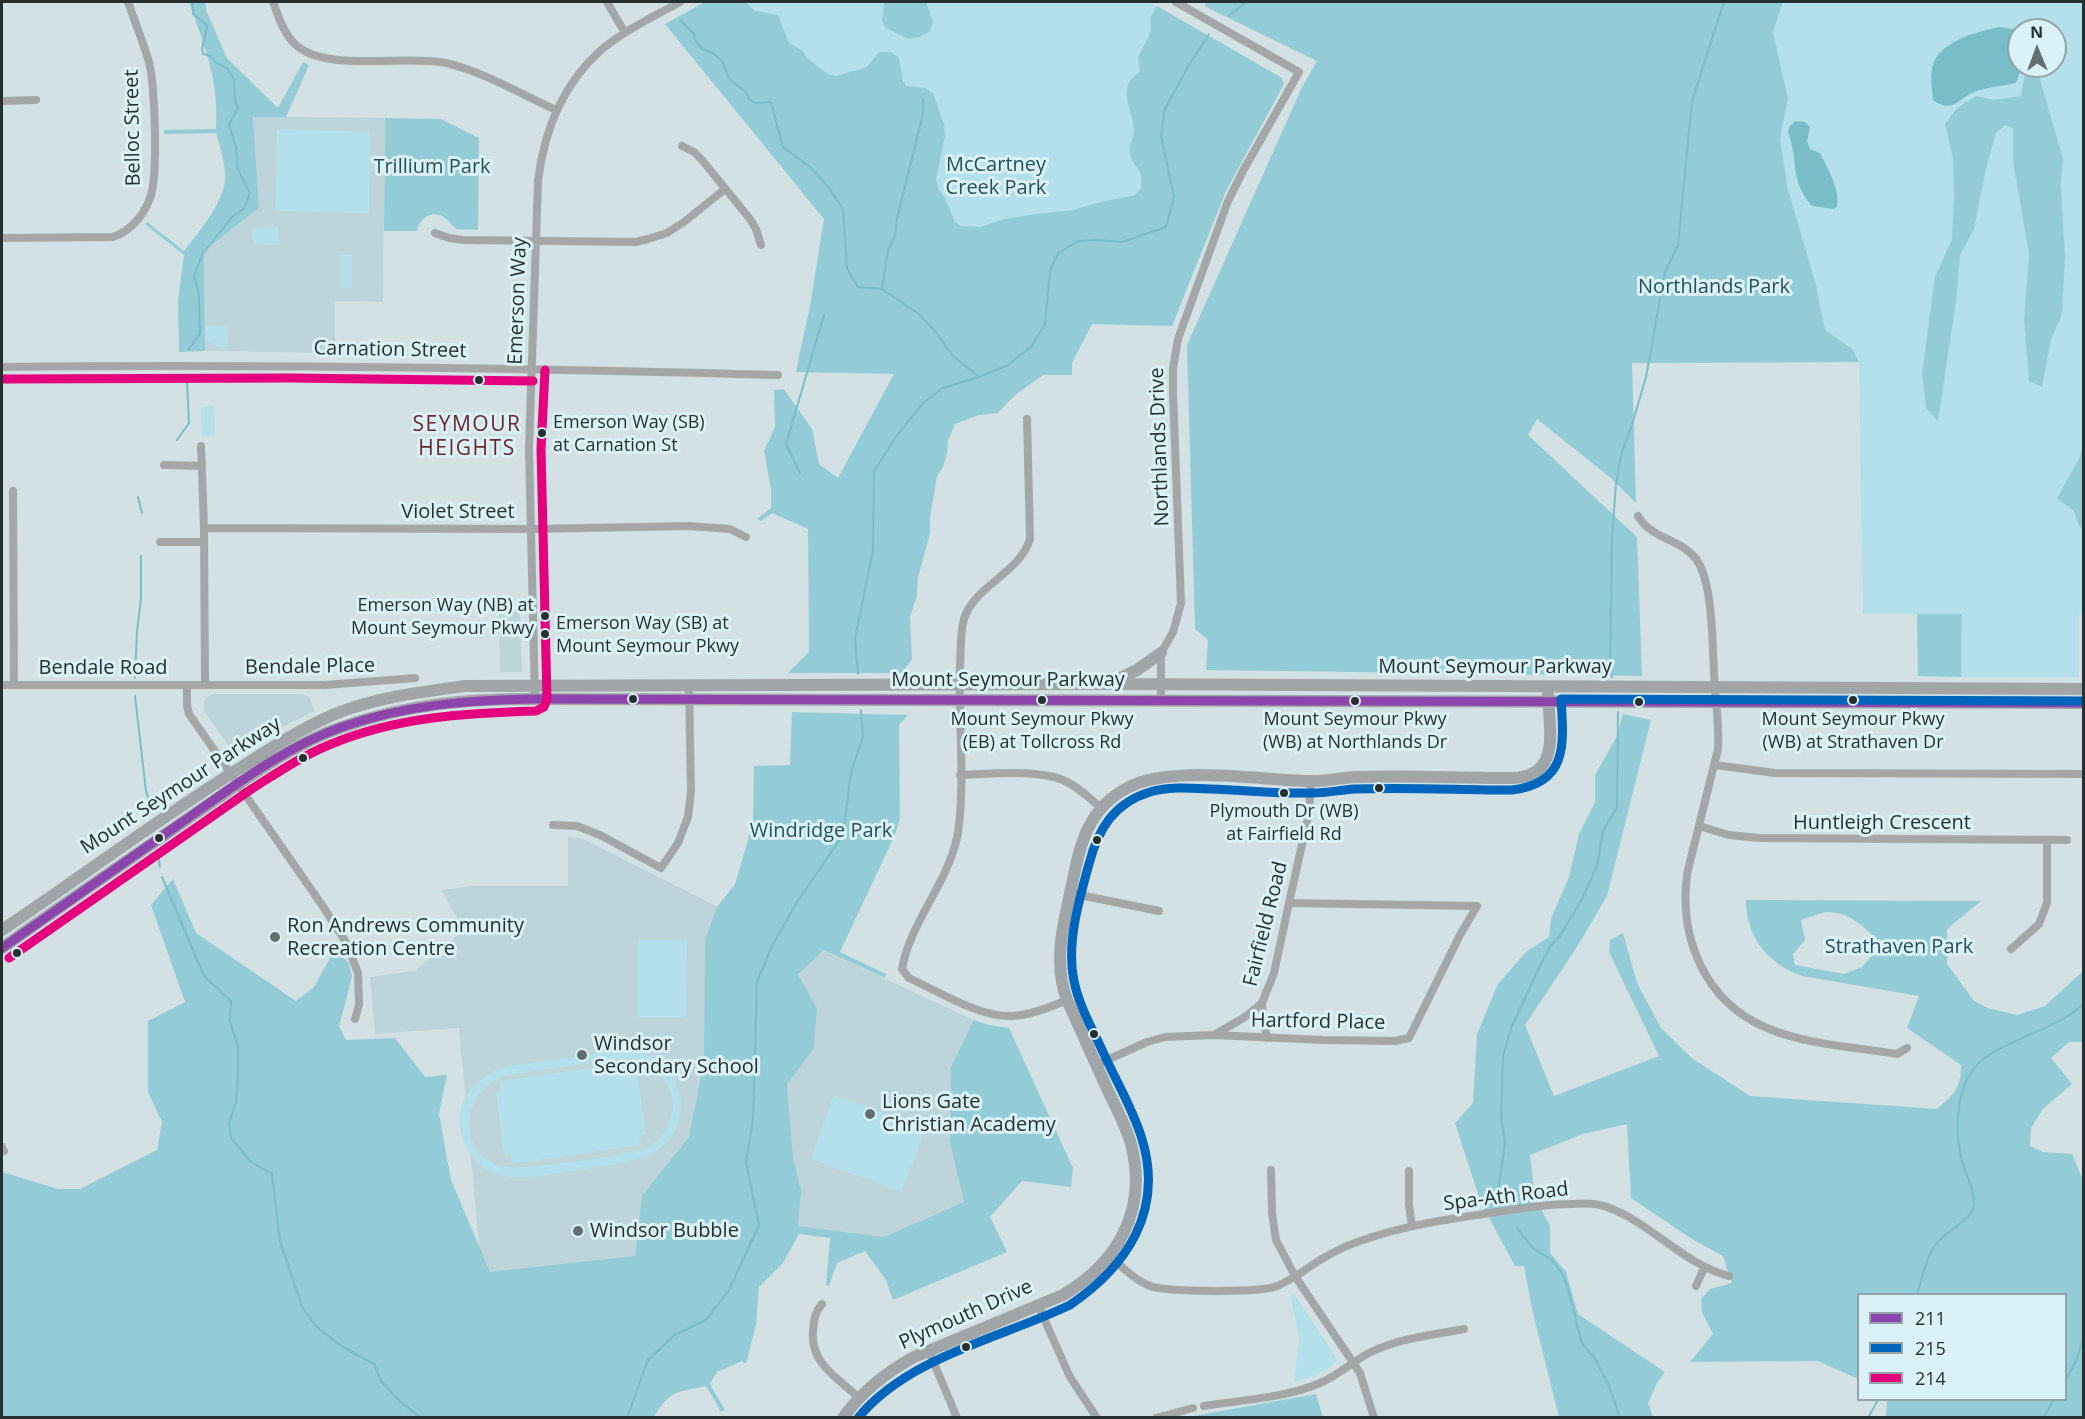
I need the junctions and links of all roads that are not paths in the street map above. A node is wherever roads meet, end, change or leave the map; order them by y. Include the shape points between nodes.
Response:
1 (128, 2) edge
2 (273, 2) edge
3 (607, 2) edge
4 (680, 2) edge
5 (1176, 2) edge
6 (625, 33) junction
7 (36, 100) dead end
8 (2, 101) edge
9 (556, 110) junction
10 (682, 146) dead end
11 (725, 189) junction
12 (435, 233) dead end
13 (2, 238) edge
14 (537, 241) junction
15 (761, 245) dead end
16 (2, 367) edge
17 (533, 369) junction
18 (778, 375) dead end
19 (1027, 419) dead end
20 (201, 446) dead end
21 (164, 465) dead end
22 (202, 466) junction
23 (13, 491) dead end
24 (1638, 516) dead end
25 (204, 528) junction
26 (531, 529) junction
27 (746, 537) dead end
28 (160, 542) dead end
29 (204, 542) junction
30 (1161, 653) junction
31 (415, 678) dead end
32 (1108, 684) junction
33 (2, 685) edge
34 (14, 685) junction
35 (187, 685) junction
36 (205, 685) junction
37 (535, 685) junction
38 (1160, 685) junction
39 (689, 686) junction
40 (959, 686) junction
41 (1548, 687) junction
42 (1715, 688) junction
43 (2084, 689) edge
44 (535, 699) junction
45 (690, 700) junction
46 (959, 700) junction
47 (1161, 700) junction
48 (1716, 701) junction
49 (1548, 702) junction
50 (2084, 703) edge
51 (1715, 765) junction
52 (231, 773) junction
53 (2084, 774) edge
54 (960, 775) junction
55 (1311, 781) junction
56 (238, 784) junction
57 (1101, 808) junction
58 (553, 825) dead end
59 (1699, 826) junction
60 (2067, 840) dead end
61 (2047, 841) junction
62 (1070, 893) junction
63 (1290, 903) junction
64 (1160, 911) dead end
65 (2, 930) edge
66 (2, 948) edge
67 (2011, 949) dead end
68 (1067, 1000) junction
69 (1262, 1003) junction
70 (355, 1019) dead end
71 (1214, 1035) junction
72 (1268, 1038) junction
73 (1907, 1048) dead end
74 (1096, 1065) junction
75 (1271, 1170) dead end
76 (1408, 1171) dead end
77 (1412, 1226) junction
78 (1110, 1256) junction
79 (1704, 1268) junction
80 (1295, 1276) junction
81 (1729, 1276) dead end
82 (1696, 1286) dead end
83 (822, 1304) dead end
84 (1038, 1305) junction
85 (1464, 1329) dead end
86 (929, 1351) junction
87 (1353, 1362) junction
88 (859, 1398) junction
89 (1204, 1406) dead end
90 (1193, 1408) dead end
91 (843, 1418) edge
92 (957, 1418) edge
93 (1097, 1418) edge
94 (1156, 1418) edge
95 (1374, 1418) edge

1 - 13 street, Belloc Street via 149,64 153,97 154,175 147,206 132,226 113,237
2 - 9 street via 284,30 310,55 336,60 442,62 464,68
3 - 6 street
4 - 6 street, Emerson Way
5 - 30 street, Northlands Drive via 1299,72 1228,201 1178,339 1173,393 1180,603 1173,632
6 - 9 street, Emerson Way via 583,69
7 - 8 street
9 - 14 street, Emerson Way via 541,157
10 - 11 street via 694,152
11 - 14 street via 667,234 635,242
11 - 15 street via 750,219
12 - 14 street via 463,240
14 - 17 street, Emerson Way
16 - 17 street, Carnation Street
17 - 18 street, Carnation Street
17 - 26 street, Emerson Way
19 - 40 street via 1030,539 1022,557 968,610 962,630
20 - 22 street
21 - 22 street
22 - 25 street
23 - 34 street
24 - 42 street via 1660,537 1689,551 1699,564 1713,635
25 - 26 street, Violet Street
25 - 29 street
26 - 27 street, Violet Street via 689,526 730,529
26 - 37 street, Emerson Way
28 - 29 street
29 - 36 street
30 - 32 main road
30 - 38 street, Northlands Drive
31 - 36 street, Bendale Place via 357,684
32 - 38 main road, Mount Seymour Parkway
32 - 40 main road, Mount Seymour Parkway
33 - 34 street, Bendale Road
34 - 35 street, Bendale Road
35 - 36 street, Bendale Road
35 - 52 street via 189,714
37 - 39 main road, Mount Seymour Parkway
37 - 44 street, Emerson Way
37 - 52 main road, Mount Seymour Parkway via 465,686 379,699 319,722
38 - 41 main road, Mount Seymour Parkway
38 - 47 street, Northlands Drive
39 - 40 main road, Mount Seymour Parkway
39 - 45 street
40 - 46 street
41 - 42 main road, Mount Seymour Parkway
41 - 49 main road, Plymouth Drive
42 - 43 main road, Mount Seymour Parkway
42 - 48 street
44 - 45 main road, Mount Seymour Parkway
44 - 56 main road, Mount Seymour Parkway via 474,699 386,713 339,727
45 - 46 main road, Mount Seymour Parkway
45 - 58 street via 688,817 678,843 661,868 600,835 577,826
46 - 47 main road, Mount Seymour Parkway
46 - 54 street
47 - 49 main road, Mount Seymour Parkway
48 - 49 main road, Mount Seymour Parkway
48 - 50 main road, Mount Seymour Parkway
48 - 51 street via 1719,729
49 - 55 main road, Plymouth Drive via 1549,752 1545,764 1532,776 1353,777
51 - 53 street via 1775,773
51 - 59 street
52 - 56 street
52 - 65 main road, Mount Seymour Parkway
54 - 57 street via 1055,777
54 - 68 street via 959,825 954,849 902,969 909,978 999,1015 1016,1016
55 - 57 main road, Plymouth Drive via 1157,777 1128,787
55 - 63 street, Fairfield Road via 1309,813
56 - 66 main road, Mount Seymour Parkway
56 - 70 street via 347,944 358,973 359,1005
57 - 62 main road, Plymouth Drive via 1082,841
59 - 61 street, Huntleigh Crescent via 1729,835 1760,838
59 - 73 street via 1687,874 1684,910 1691,945 1713,985 1737,1011 1766,1028 1796,1038 1897,1054
60 - 61 street, Huntleigh Crescent
61 - 67 street via 2047,903 2039,924
62 - 64 street
62 - 68 main road, Plymouth Drive via 1059,956
63 - 69 street, Fairfield Road via 1274,973
63 - 72 street, Hartford Place via 1477,906 1409,1038
68 - 74 main road, Plymouth Drive
69 - 71 street, Fairfield Road
69 - 72 street, Fairfield Road
71 - 72 street, Hartford Place
71 - 74 street, Fairfield Road via 1166,1037
74 - 78 main road, Plymouth Drive via 1129,1138 1136,1177 1130,1217
75 - 80 street via 1273,1226
76 - 77 street
77 - 79 street, Spa-Ath Road via 1533,1207 1605,1206 1627,1216
77 - 80 street, Spa-Ath Road via 1367,1238
78 - 80 street, Spa-Ath Road via 1152,1287 1173,1291 1273,1288
78 - 84 main road, Plymouth Drive via 1084,1282
79 - 81 street, Spa-Ath Road
79 - 82 street
80 - 87 street
83 - 88 street via 814,1320 815,1354
84 - 86 main road, Plymouth Drive
84 - 93 street via 1067,1371
85 - 87 street via 1398,1341
86 - 88 main road, Plymouth Drive via 887,1372
86 - 92 street
87 - 89 street via 1335,1376 1302,1389
87 - 95 street via 1364,1382
88 - 91 main road, Plymouth Drive
90 - 94 street

